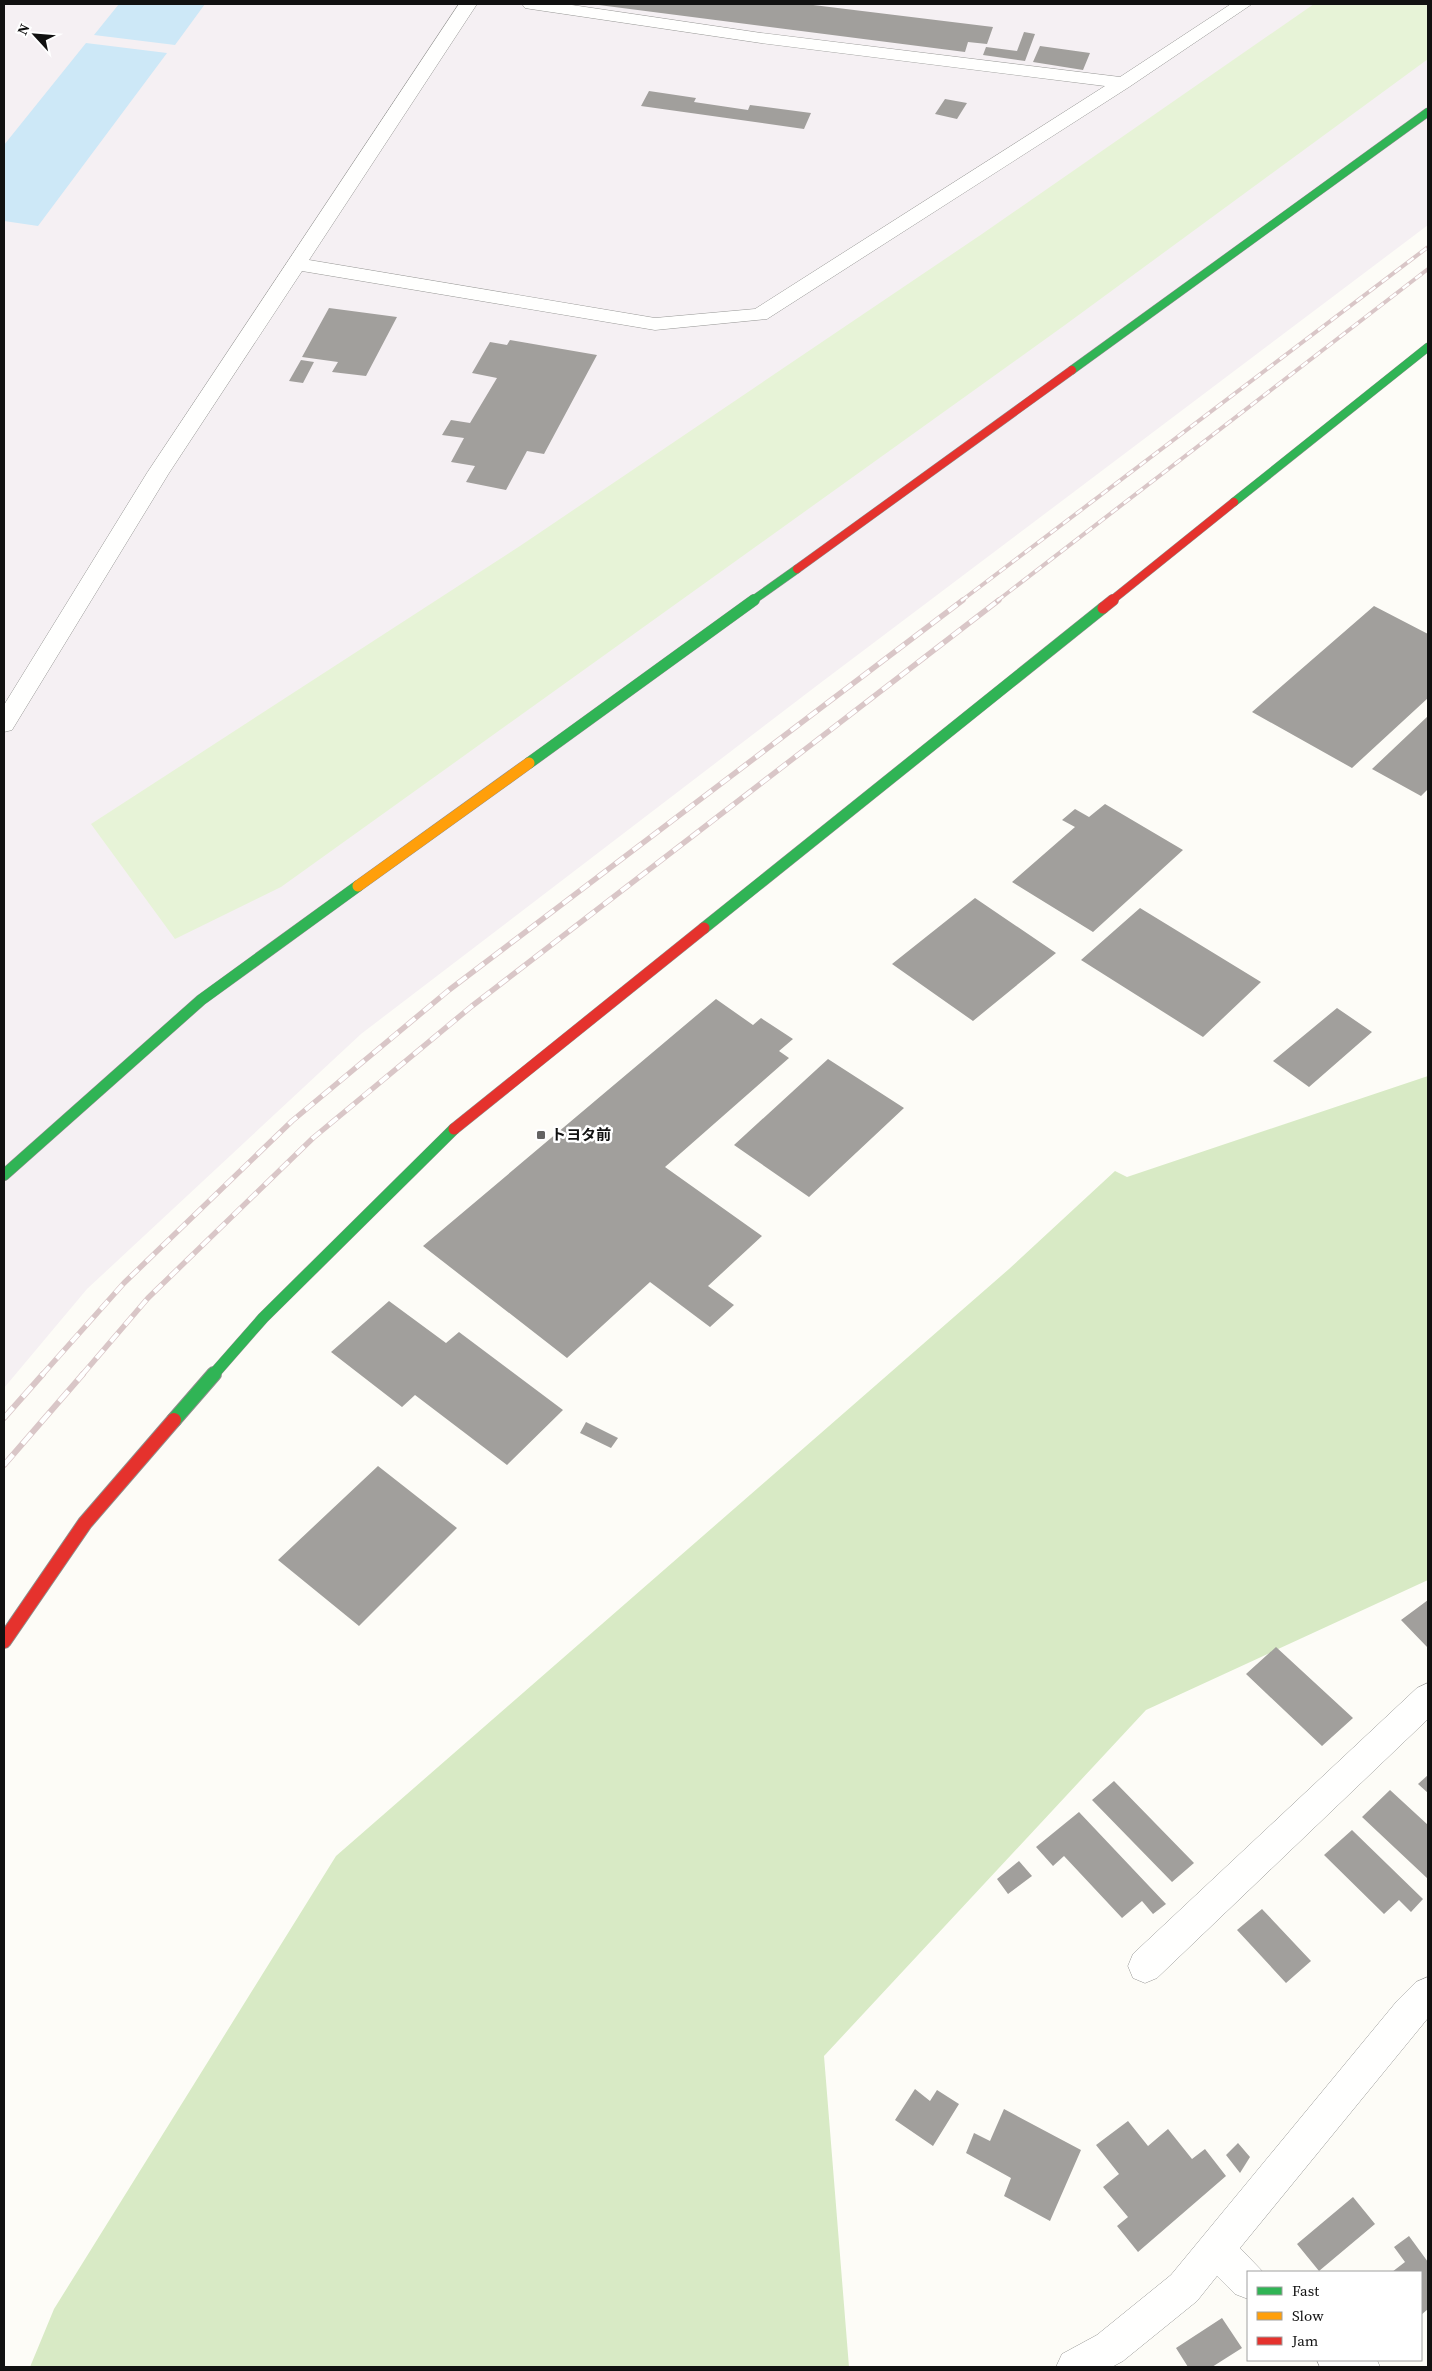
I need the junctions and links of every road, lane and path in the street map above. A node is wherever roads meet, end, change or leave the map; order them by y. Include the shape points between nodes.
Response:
1 (468, 4) edge
2 (531, 4) edge
3 (1243, 4) edge
4 (1123, 83) junction
5 (1428, 112) edge
6 (296, 264) junction
7 (1428, 346) edge
8 (4, 724) edge
9 (4, 1175) edge
10 (4, 1641) edge
11 (1428, 1698) edge
12 (1146, 1966) dead end
13 (1428, 1994) edge
14 (1216, 2250) junction
15 (1247, 2280) edge
16 (1340, 2361) edge
17 (1075, 2367) edge
18 (1361, 2367) edge

1 - 6 street
2 - 4 street via 761,38
3 - 4 street
4 - 6 street via 760,315 655,324
5 - 9 street via 201,1000
6 - 8 street via 158,474
7 - 10 street via 450,1132 263,1318 85,1523
11 - 12 street
13 - 14 street
14 - 15 street
14 - 17 street via 1184,2288 1110,2348
16 - 18 street

